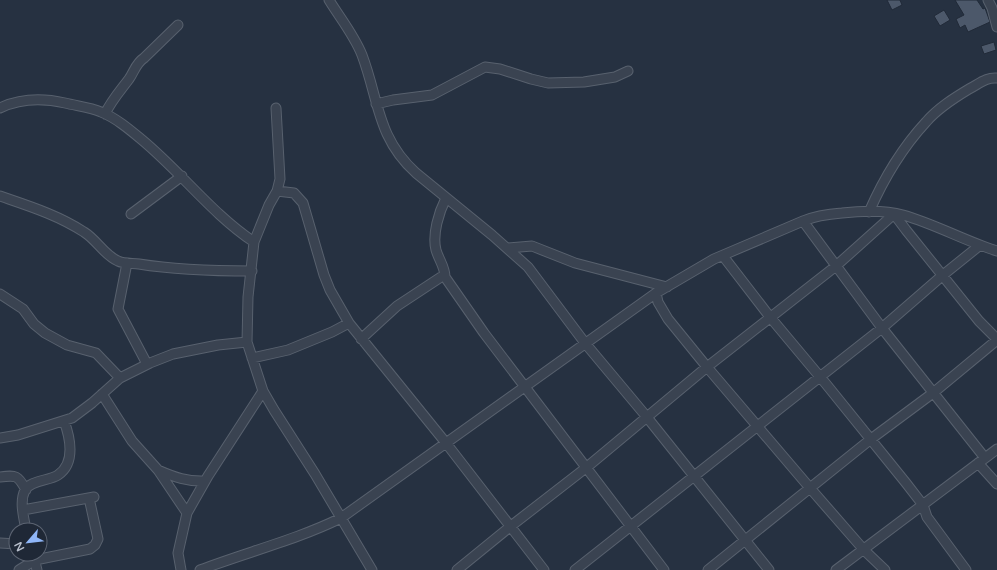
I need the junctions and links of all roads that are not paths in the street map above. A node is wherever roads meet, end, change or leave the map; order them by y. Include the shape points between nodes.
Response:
1 (329, 0) edge
2 (988, 0) edge
3 (178, 25) dead end
4 (997, 27) edge
5 (628, 71) dead end
6 (997, 78) edge
7 (376, 104) junction
8 (0, 108) edge
9 (276, 108) dead end
10 (105, 114) junction
11 (182, 176) junction
12 (277, 191) junction
13 (0, 196) edge
14 (446, 198) junction
15 (869, 212) junction
16 (131, 214) dead end
17 (894, 214) junction
18 (803, 220) junction
19 (254, 242) junction
20 (980, 246) junction
21 (508, 248) junction
22 (997, 251) edge
23 (723, 256) junction
24 (127, 263) junction
25 (836, 266) junction
26 (252, 271) junction
27 (943, 275) junction
28 (445, 277) junction
29 (667, 287) junction
30 (656, 293) junction
31 (0, 294) edge
32 (770, 317) junction
33 (349, 323) junction
34 (882, 328) junction
35 (361, 339) junction
36 (997, 340) edge
37 (247, 342) junction
38 (585, 343) junction
39 (252, 358) junction
40 (147, 364) junction
41 (707, 366) junction
42 (820, 377) junction
43 (120, 378) junction
44 (526, 386) junction
45 (263, 391) junction
46 (932, 393) junction
47 (102, 394) junction
48 (646, 416) junction
49 (64, 421) junction
50 (758, 427) junction
51 (0, 438) edge
52 (871, 439) junction
53 (446, 443) junction
54 (997, 449) edge
55 (982, 461) junction
56 (587, 467) junction
57 (158, 470) junction
58 (0, 477) edge
59 (694, 477) junction
60 (205, 481) junction
61 (997, 484) edge
62 (810, 488) junction
63 (26, 490) junction
64 (923, 505) junction
65 (23, 510) junction
66 (187, 512) junction
67 (341, 518) junction
68 (25, 522) edge
69 (511, 526) junction
70 (631, 527) junction
71 (745, 541) junction
72 (864, 550) junction
73 (48, 555) edge
74 (28, 562) edge
75 (19, 570) edge
76 (181, 570) edge
77 (200, 570) edge
78 (372, 570) edge
79 (458, 570) edge
80 (544, 570) edge
81 (576, 570) edge
82 (664, 570) edge
83 (708, 570) edge
84 (770, 570) edge
85 (836, 570) edge
86 (885, 570) edge
87 (966, 570) edge

1 - 7 street via 358,45
2 - 4 street
3 - 10 street via 139,61
5 - 7 street via 614,77 584,82 548,83 485,67 432,95
6 - 15 street via 990,78 956,96 926,121 907,145 879,190
7 - 14 street via 395,150 404,162
8 - 10 street via 30,100 52,100
9 - 12 street via 280,167
10 - 11 street via 117,120 156,151
11 - 16 street
11 - 19 street via 238,231
12 - 19 street
12 - 33 street via 294,193 303,202 324,275
13 - 24 street via 72,224 98,243 108,255
14 - 21 street
14 - 28 street via 435,238
15 - 17 street
15 - 18 street via 833,214
17 - 20 street via 901,214 934,226
17 - 25 street
17 - 27 street
18 - 23 street
18 - 25 street
19 - 26 street
20 - 22 street
20 - 27 street
21 - 29 street via 532,246 575,264
21 - 38 street via 528,267
23 - 29 street
23 - 32 street
24 - 26 street via 162,268
24 - 40 street via 118,309
25 - 32 street
25 - 34 street
26 - 37 street via 248,297
27 - 34 street
27 - 36 street
28 - 35 street via 441,277 407,300
28 - 44 street via 484,333
29 - 30 street
30 - 38 street
30 - 41 street via 668,319
31 - 43 street via 23,309 34,324 45,333 67,345 96,353
32 - 41 street
32 - 42 street
33 - 35 street
33 - 39 street via 288,350
34 - 42 street
34 - 46 street
35 - 53 street
36 - 46 street
37 - 39 street
37 - 40 street via 173,354
38 - 44 street
38 - 48 street
39 - 45 street
40 - 43 street
41 - 48 street
41 - 50 street
42 - 50 street
42 - 52 street
43 - 47 street
44 - 53 street
44 - 56 street
45 - 60 street
45 - 67 street
46 - 52 street
46 - 55 street
47 - 49 street via 72,418
47 - 57 street via 132,440
48 - 56 street
48 - 59 street
49 - 51 street
49 - 63 street via 70,454 66,466 59,475 33,484
50 - 59 street
50 - 62 street
52 - 62 street
52 - 64 street
53 - 67 street
53 - 69 street
54 - 55 street
55 - 61 street
55 - 64 street
56 - 69 street
56 - 70 street
57 - 60 street via 192,482
57 - 66 street
58 - 63 street via 17,476
59 - 70 street
59 - 71 street
60 - 66 street
62 - 71 street
62 - 72 street
63 - 65 street
64 - 72 street
64 - 87 street via 927,517
65 - 68 street
65 - 73 street via 92,497 98,538 95,545 90,549
66 - 76 street via 178,553
67 - 77 street via 275,545
67 - 78 street
69 - 79 street
69 - 80 street
70 - 81 street
70 - 82 street
71 - 83 street
71 - 84 street
72 - 85 street
72 - 86 street
74 - 75 street

